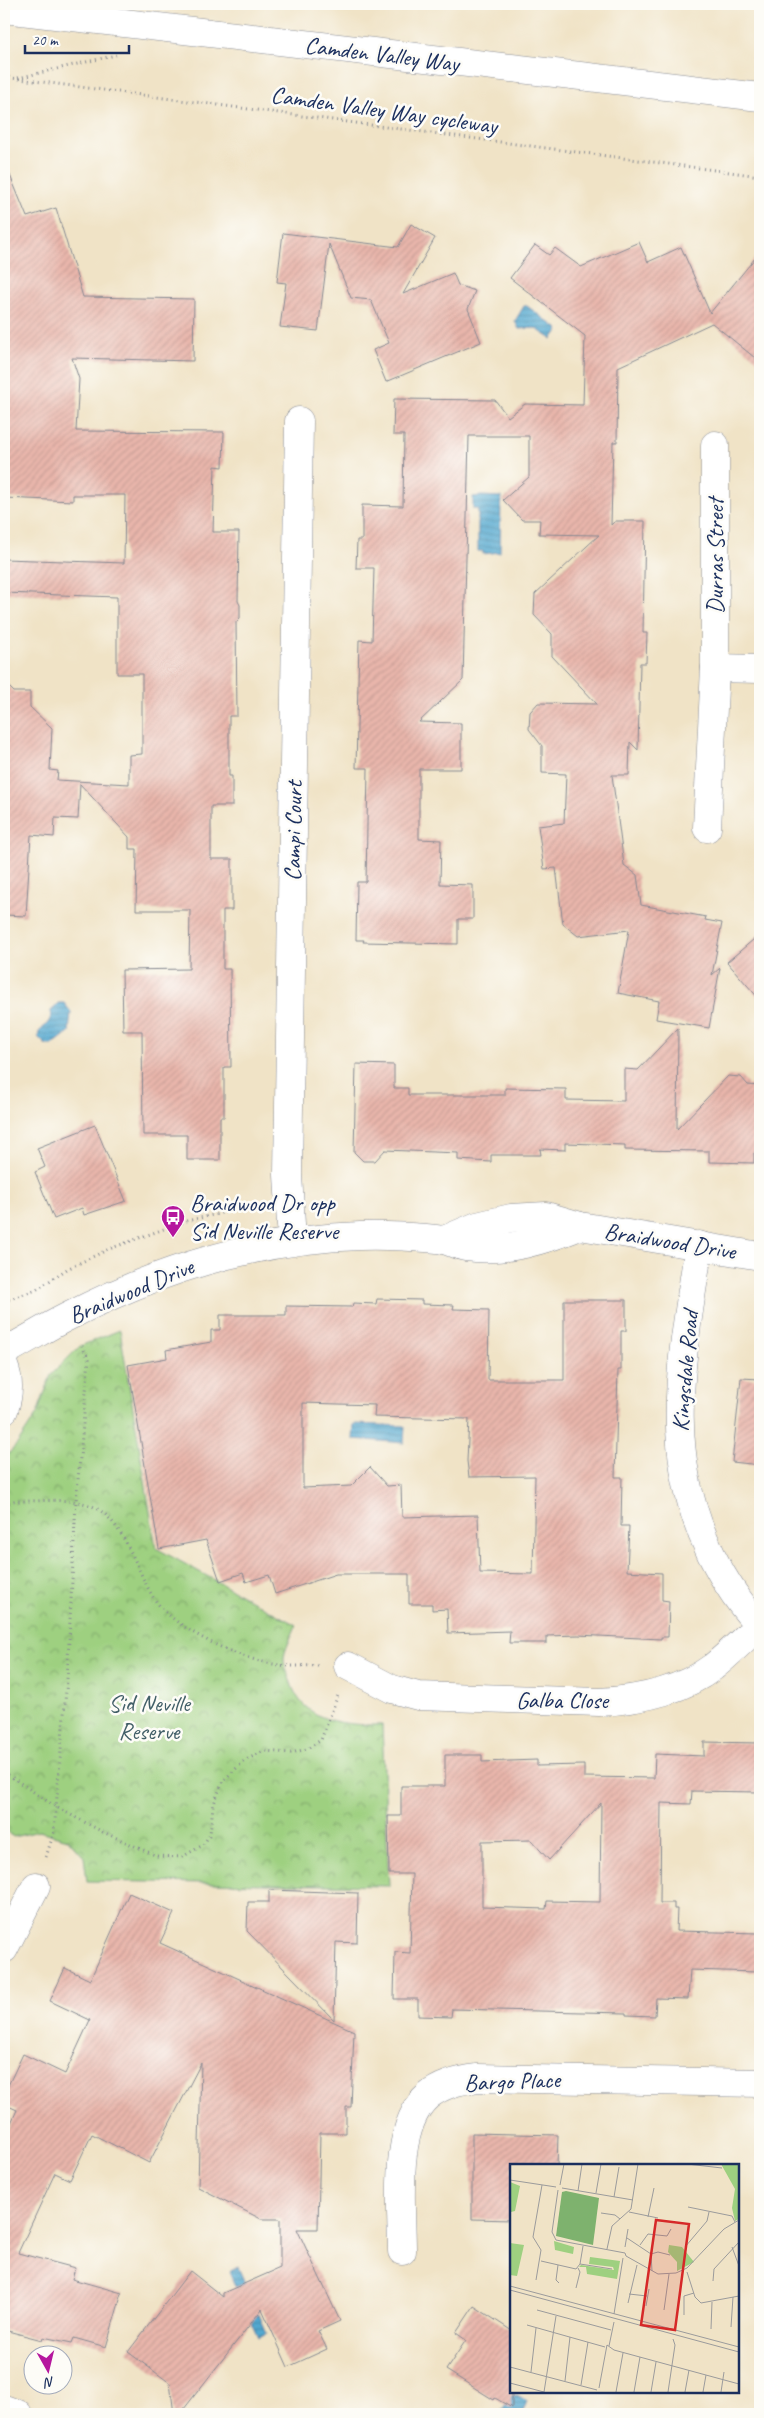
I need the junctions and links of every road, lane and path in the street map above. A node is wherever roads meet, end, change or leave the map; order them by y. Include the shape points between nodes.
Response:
1 (4, 9) edge
2 (123, 53) dead end
3 (4, 77) edge
4 (15, 78) junction
5 (760, 97) edge
6 (760, 176) edge
7 (299, 421) dead end
8 (716, 445) dead end
9 (715, 668) junction
10 (760, 669) edge
11 (707, 828) dead end
12 (263, 1204) dead end
13 (292, 1241) junction
14 (700, 1245) junction
15 (760, 1256) edge
16 (4, 1301) edge
17 (82, 1346) dead end
18 (4, 1352) edge
19 (4, 1366) edge
20 (4, 1410) edge
21 (76, 1502) junction
22 (4, 1504) edge
23 (760, 1626) edge
24 (348, 1666) junction
25 (4, 1772) edge
26 (56, 1807) junction
27 (36, 1886) joint
28 (4, 1949) edge
29 (760, 2083) edge
30 (402, 2251) dead end
31 (4, 2409) edge
32 (18, 2414) edge

1 - 5 street, Camden Valley Way
2 - 4 path
3 - 4 path, Camden Valley Way cycleway
4 - 6 path, Camden Valley Way cycleway
7 - 13 street, Campi Court via 288,1175
8 - 9 street, Durras Street
9 - 10 street
9 - 11 street, Durras Street
12 - 16 path via 186,1221 109,1249 67,1269 36,1290
13 - 14 street, Braidwood Drive via 362,1236 444,1240 477,1226 511,1218 546,1216 580,1226
13 - 18 street, Braidwood Drive via 224,1254 150,1279 66,1317
14 - 15 street, Braidwood Drive
14 - 23 street, Kingsdale Road via 678,1405 684,1475 704,1539 719,1570
17 - 21 path via 89,1359
19 - 20 street via 8,1395
21 - 22 path via 14,1501
21 - 24 path via 97,1508 113,1524 125,1539 154,1598 181,1626 230,1651 280,1665
21 - 26 path via 67,1679
23 - 24 street, Galba Close via 712,1668 690,1681 668,1691 626,1700 418,1696 392,1690
24 - 26 path via 321,1740 307,1749 264,1751 244,1761 223,1781 212,1806 210,1834 203,1845 182,1857 157,1856
25 - 26 path
26 - 27 path via 54,1832
27 - 28 street
29 - 30 street, Bargo Place via 478,2078 460,2080 443,2087 419,2107 406,2139
31 - 32 street

